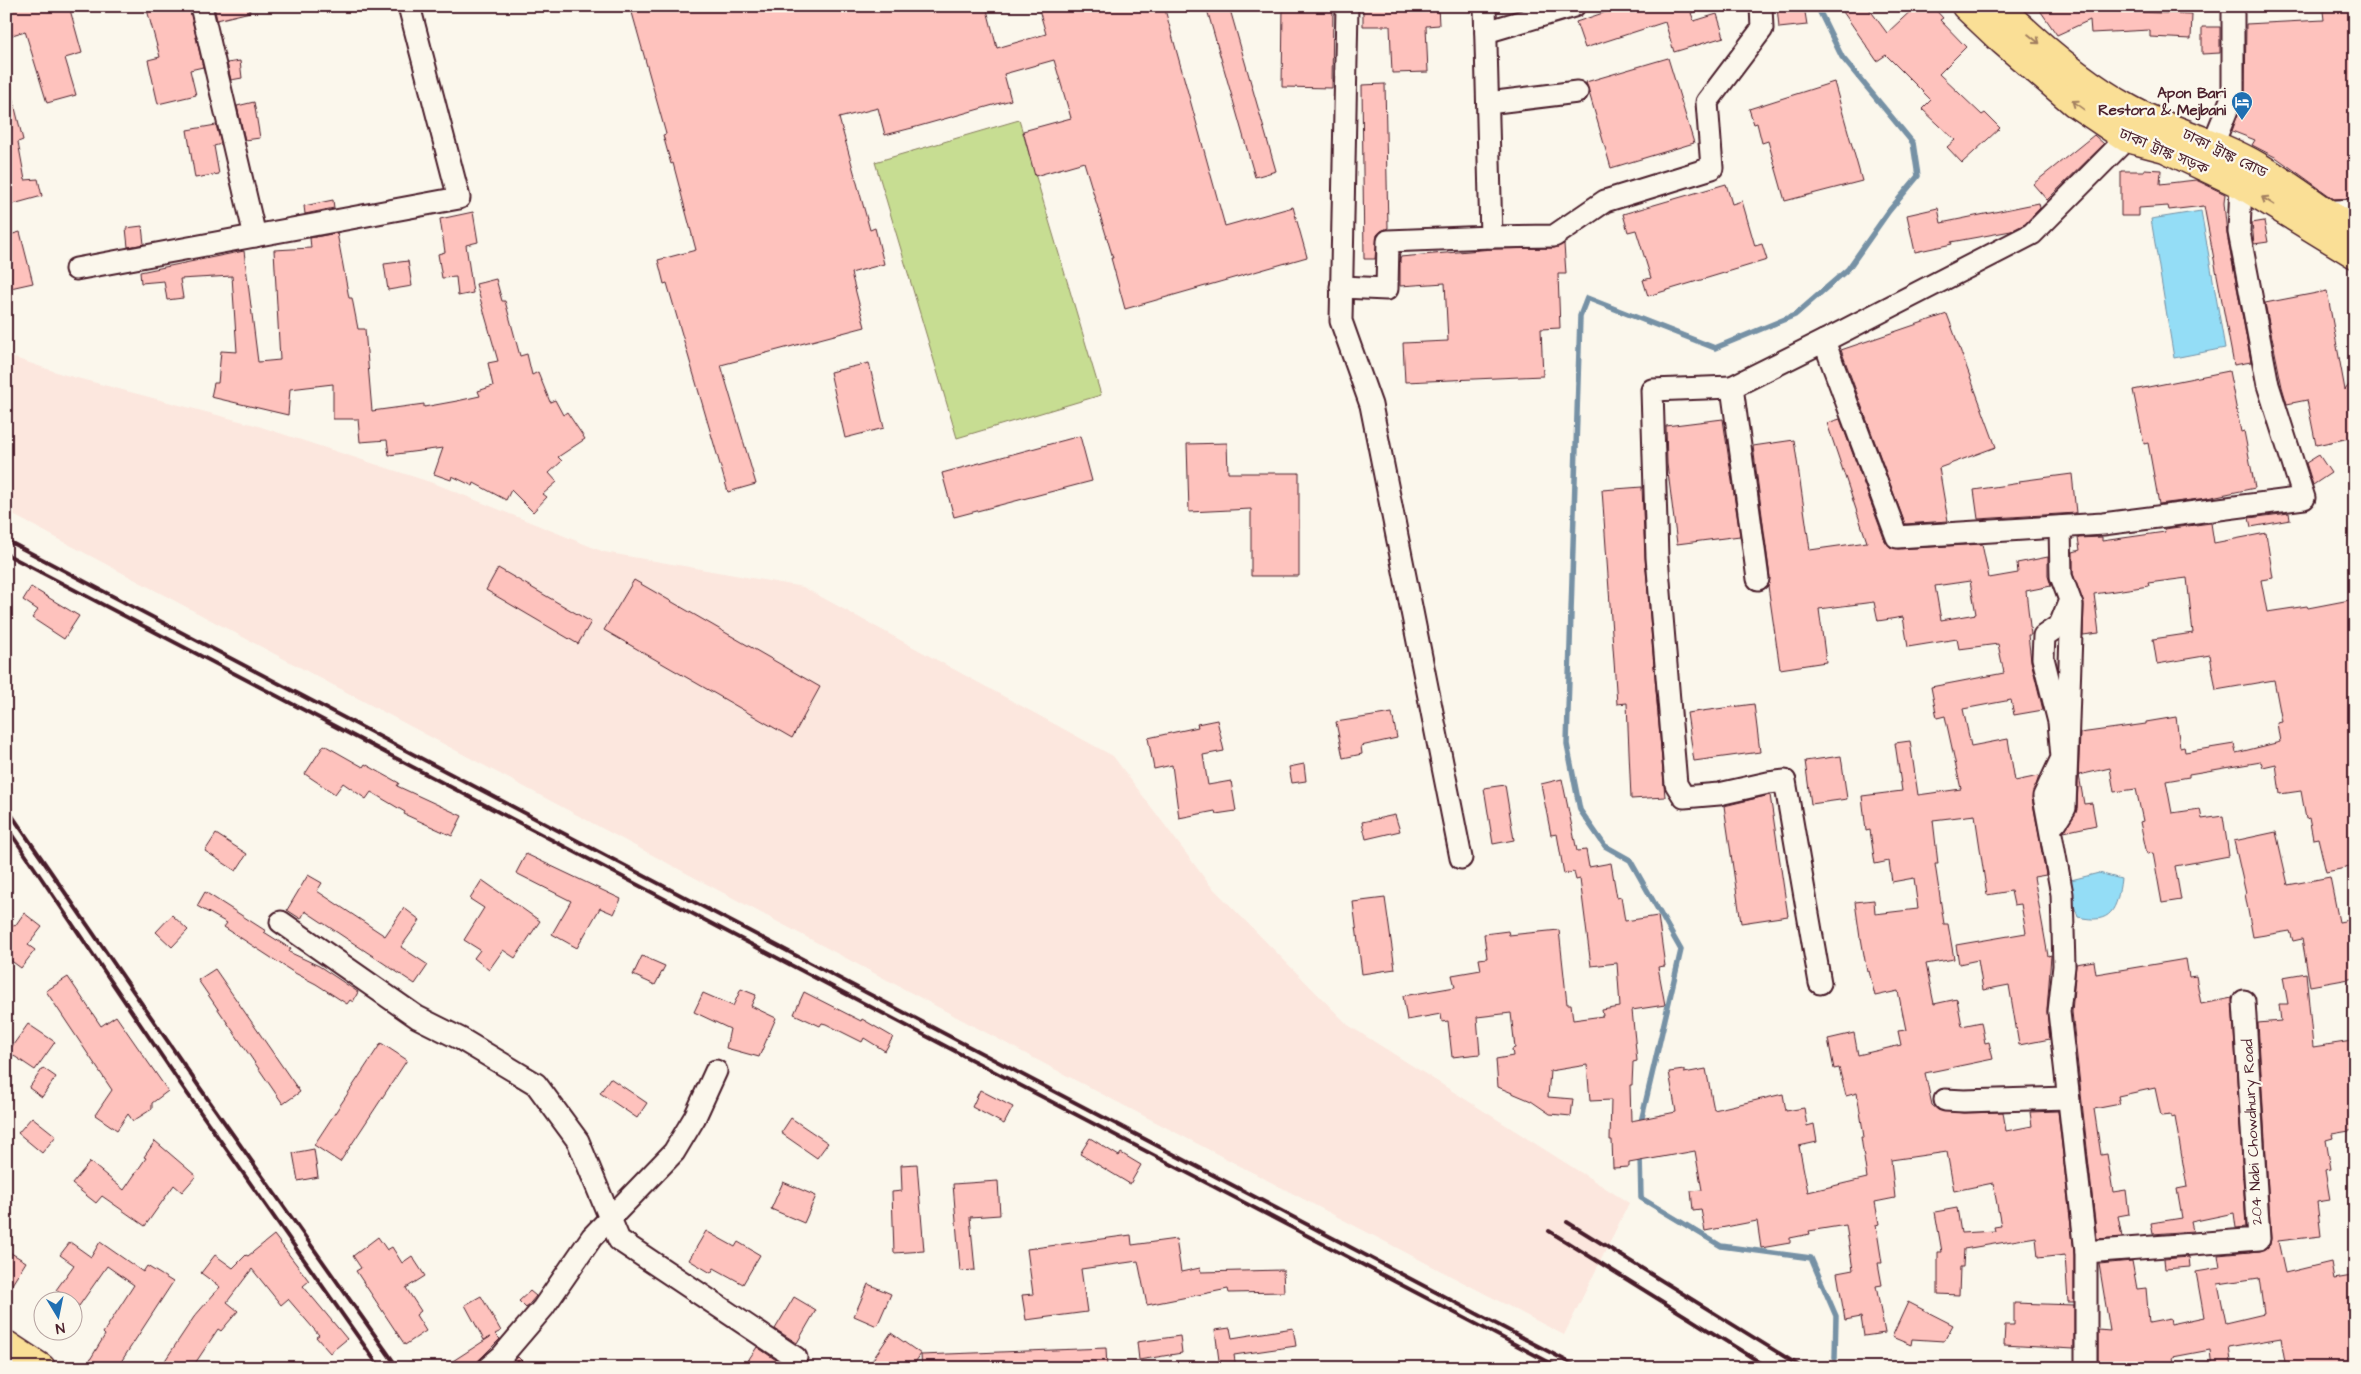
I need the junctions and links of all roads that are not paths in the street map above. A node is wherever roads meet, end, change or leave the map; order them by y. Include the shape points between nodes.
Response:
1 (201, 6) edge
2 (409, 6) edge
3 (1347, 6) edge
4 (1486, 6) edge
5 (1574, 6) edge
6 (1761, 6) edge
7 (1966, 6) edge
8 (1998, 6) edge
9 (2233, 6) edge
10 (1486, 32) junction
11 (1577, 92) dead end
12 (1488, 103) junction
13 (2127, 138) junction
14 (2213, 144) junction
15 (2241, 184) junction
16 (2355, 210) edge
17 (2312, 217) junction
18 (2355, 232) edge
19 (255, 236) junction
20 (1491, 237) junction
21 (2355, 254) edge
22 (76, 269) dead end
23 (1341, 287) junction
24 (1824, 341) junction
25 (1732, 388) junction
26 (2067, 526) junction
27 (1758, 578) dead end
28 (2056, 822) dead end
29 (1461, 858) dead end
30 (281, 922) dead end
31 (1820, 983) dead end
32 (2244, 1001) dead end
33 (716, 1071) dead end
34 (2067, 1098) junction
35 (1945, 1100) dead end
36 (609, 1218) junction
37 (2086, 1252) junction
38 (6, 1345) edge
39 (41, 1368) edge
40 (488, 1368) edge
41 (790, 1368) edge
42 (2086, 1368) edge

1 - 19 street
2 - 19 street via 459,198
3 - 23 street
4 - 10 street
5 - 10 street
6 - 20 street via 1762,29 1707,102 1712,168 1604,201 1554,236
13 -> 7 main road, ঢাকা ট্রাঙ্ক সড়ক via 2075,103
8 -> 14 main road, ঢাকা ট্রাঙ্ক রোড via 2093,87 2130,110
9 - 14 street via 2233,95
10 - 12 street
11 - 12 street
12 - 20 street
13 - 15 main road, ঢাকা ট্রাঙ্ক সড়ক via 2165,148
13 - 24 street via 2032,234
14 - 17 main road, ঢাকা ট্রাঙ্ক রোড via 2258,166
17 -> 15 main road, ঢাকা ট্রাঙ্ক সড়ক
15 - 26 street via 2239,232 2268,385 2304,498
16 - 17 street
17 - 18 main road, ঢাকা ট্রাঙ্ক রোড
17 - 21 main road, ঢাকা ট্রাঙ্ক সড়ক
19 - 22 street
20 - 23 street via 1388,241 1386,289
23 - 29 street via 1340,321 1371,405
24 - 25 street
24 - 26 street via 1897,537
25 - 27 street
25 - 31 street via 1652,390 1656,557 1676,784 1684,796 1719,794 1786,781
26 - 28 street via 2068,760 2065,808
26 - 34 street via 2061,576 2070,600 2060,625 2044,636 2043,658 2059,722 2062,758 2044,796 2062,894 2064,966 2059,1012
30 - 36 street via 417,1017 536,1084 578,1141
32 - 37 street, 204 Nabi Chowdhury Road via 2259,1240
33 - 36 street via 695,1117 674,1152
34 - 35 street
34 - 37 street
36 - 40 street via 543,1308
36 - 41 street via 619,1240 796,1358
37 - 42 street
38 - 39 main road

